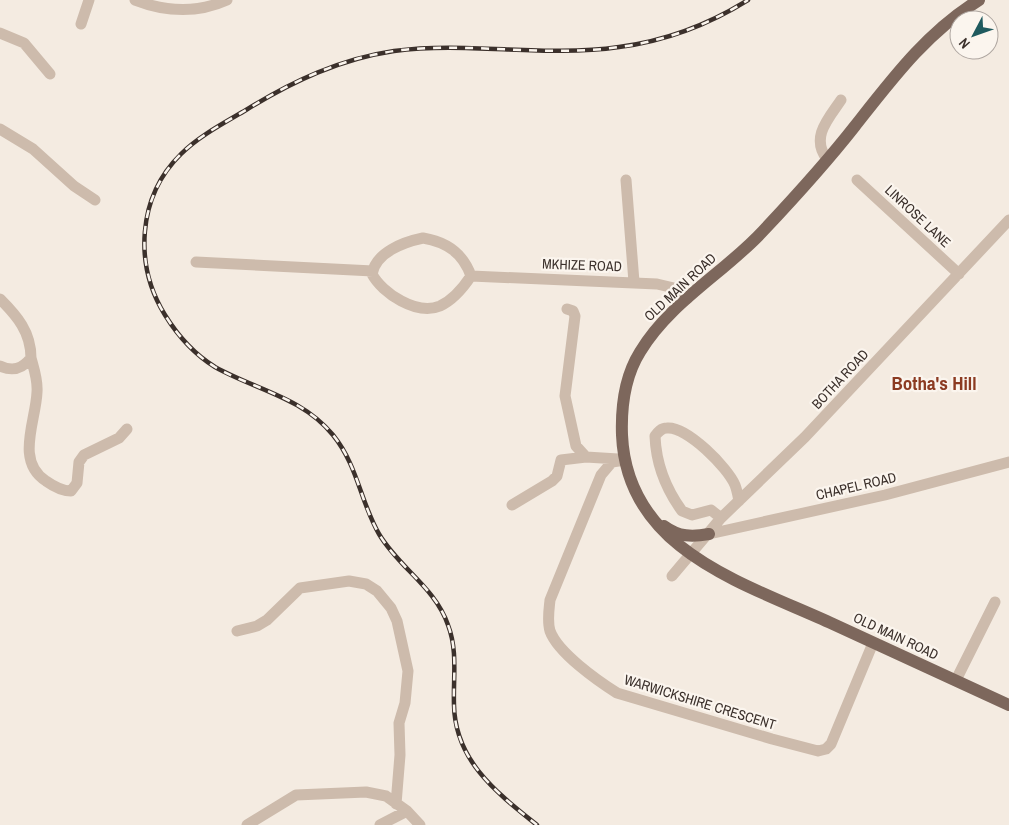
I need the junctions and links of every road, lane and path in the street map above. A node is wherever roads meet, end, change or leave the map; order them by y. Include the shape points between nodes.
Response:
1 (89, 0) edge
2 (135, 0) edge
3 (227, 0) edge
4 (979, 0) edge
5 (81, 24) dead end
6 (0, 33) edge
7 (50, 74) dead end
8 (841, 100) dead end
9 (0, 128) edge
10 (827, 159) junction
11 (626, 180) dead end
12 (857, 180) dead end
13 (96, 200) dead end
14 (1009, 220) edge
15 (196, 262) dead end
16 (373, 271) junction
17 (959, 274) junction
18 (471, 276) junction
19 (634, 282) junction
20 (0, 299) edge
21 (687, 299) junction
22 (567, 309) dead end
23 (31, 358) junction
24 (0, 366) edge
25 (127, 428) dead end
26 (586, 456) junction
27 (625, 460) junction
28 (1009, 462) edge
29 (739, 500) junction
30 (512, 505) dead end
31 (648, 515) junction
32 (721, 518) junction
33 (709, 534) junction
34 (691, 556) junction
35 (672, 576) dead end
36 (996, 602) dead end
37 (237, 631) dead end
38 (874, 643) junction
39 (956, 680) junction
40 (1009, 705) edge
41 (396, 804) junction
42 (407, 811) junction
43 (246, 825) edge
44 (380, 825) edge
45 (420, 825) edge

1 - 5 street
2 - 3 street via 180,10 213,6
4 - 10 main road, OLD MAIN ROAD via 923,45
6 - 7 street via 24,43
8 - 10 street via 820,134 822,153
9 - 13 street via 33,149 74,186
10 - 21 main road, OLD MAIN ROAD via 755,239
11 - 19 street
12 - 17 street, LINROSE LANE
14 - 17 street, BOTHA ROAD
15 - 16 street
16 - 18 street via 376,281 387,292 404,302 432,308 452,298
16 - 18 street via 379,260 393,249 404,242 423,238 443,242 457,252
17 - 29 street, BOTHA ROAD via 805,437
18 - 19 street, MKHIZE ROAD
19 - 21 street, MKHIZE ROAD via 674,288
20 - 23 street via 27,332
21 - 27 main road, OLD MAIN ROAD via 655,330 631,371 622,408
22 - 26 street via 575,316 565,396 576,446
23 - 24 street via 20,368 11,370
23 - 25 street via 38,392 30,459 31,466 40,477 71,491 77,484 79,462 84,454 119,438
26 - 27 street
26 - 30 street via 561,460 557,476 552,481
27 - 31 main road, OLD MAIN ROAD via 628,475
27 - 38 street, WARWICKSHIRE CRESCENT via 612,462 601,475 550,600 550,629 554,640 599,682 618,693 818,751 831,744
28 - 33 street, CHAPEL ROAD via 885,495
29 - 32 street, BOTHA ROAD
29 - 32 street via 736,485 728,473 698,442 674,428 659,431 655,445 662,474 682,511 692,515 711,510
31 - 33 main road via 680,535
31 - 34 main road, OLD MAIN ROAD
32 - 33 street, BOTHA ROAD
33 - 34 street, BOTHA ROAD
34 - 35 street, BOTHA ROAD
34 - 38 main road, OLD MAIN ROAD
36 - 39 street
37 - 41 street via 258,626 300,588 349,581 366,584 377,591 397,621 408,671 407,693 399,723
38 - 39 main road, OLD MAIN ROAD
39 - 40 main road, OLD MAIN ROAD
41 - 42 street
41 - 43 street via 386,796 366,792 309,793 286,800
42 - 44 street
42 - 45 street

